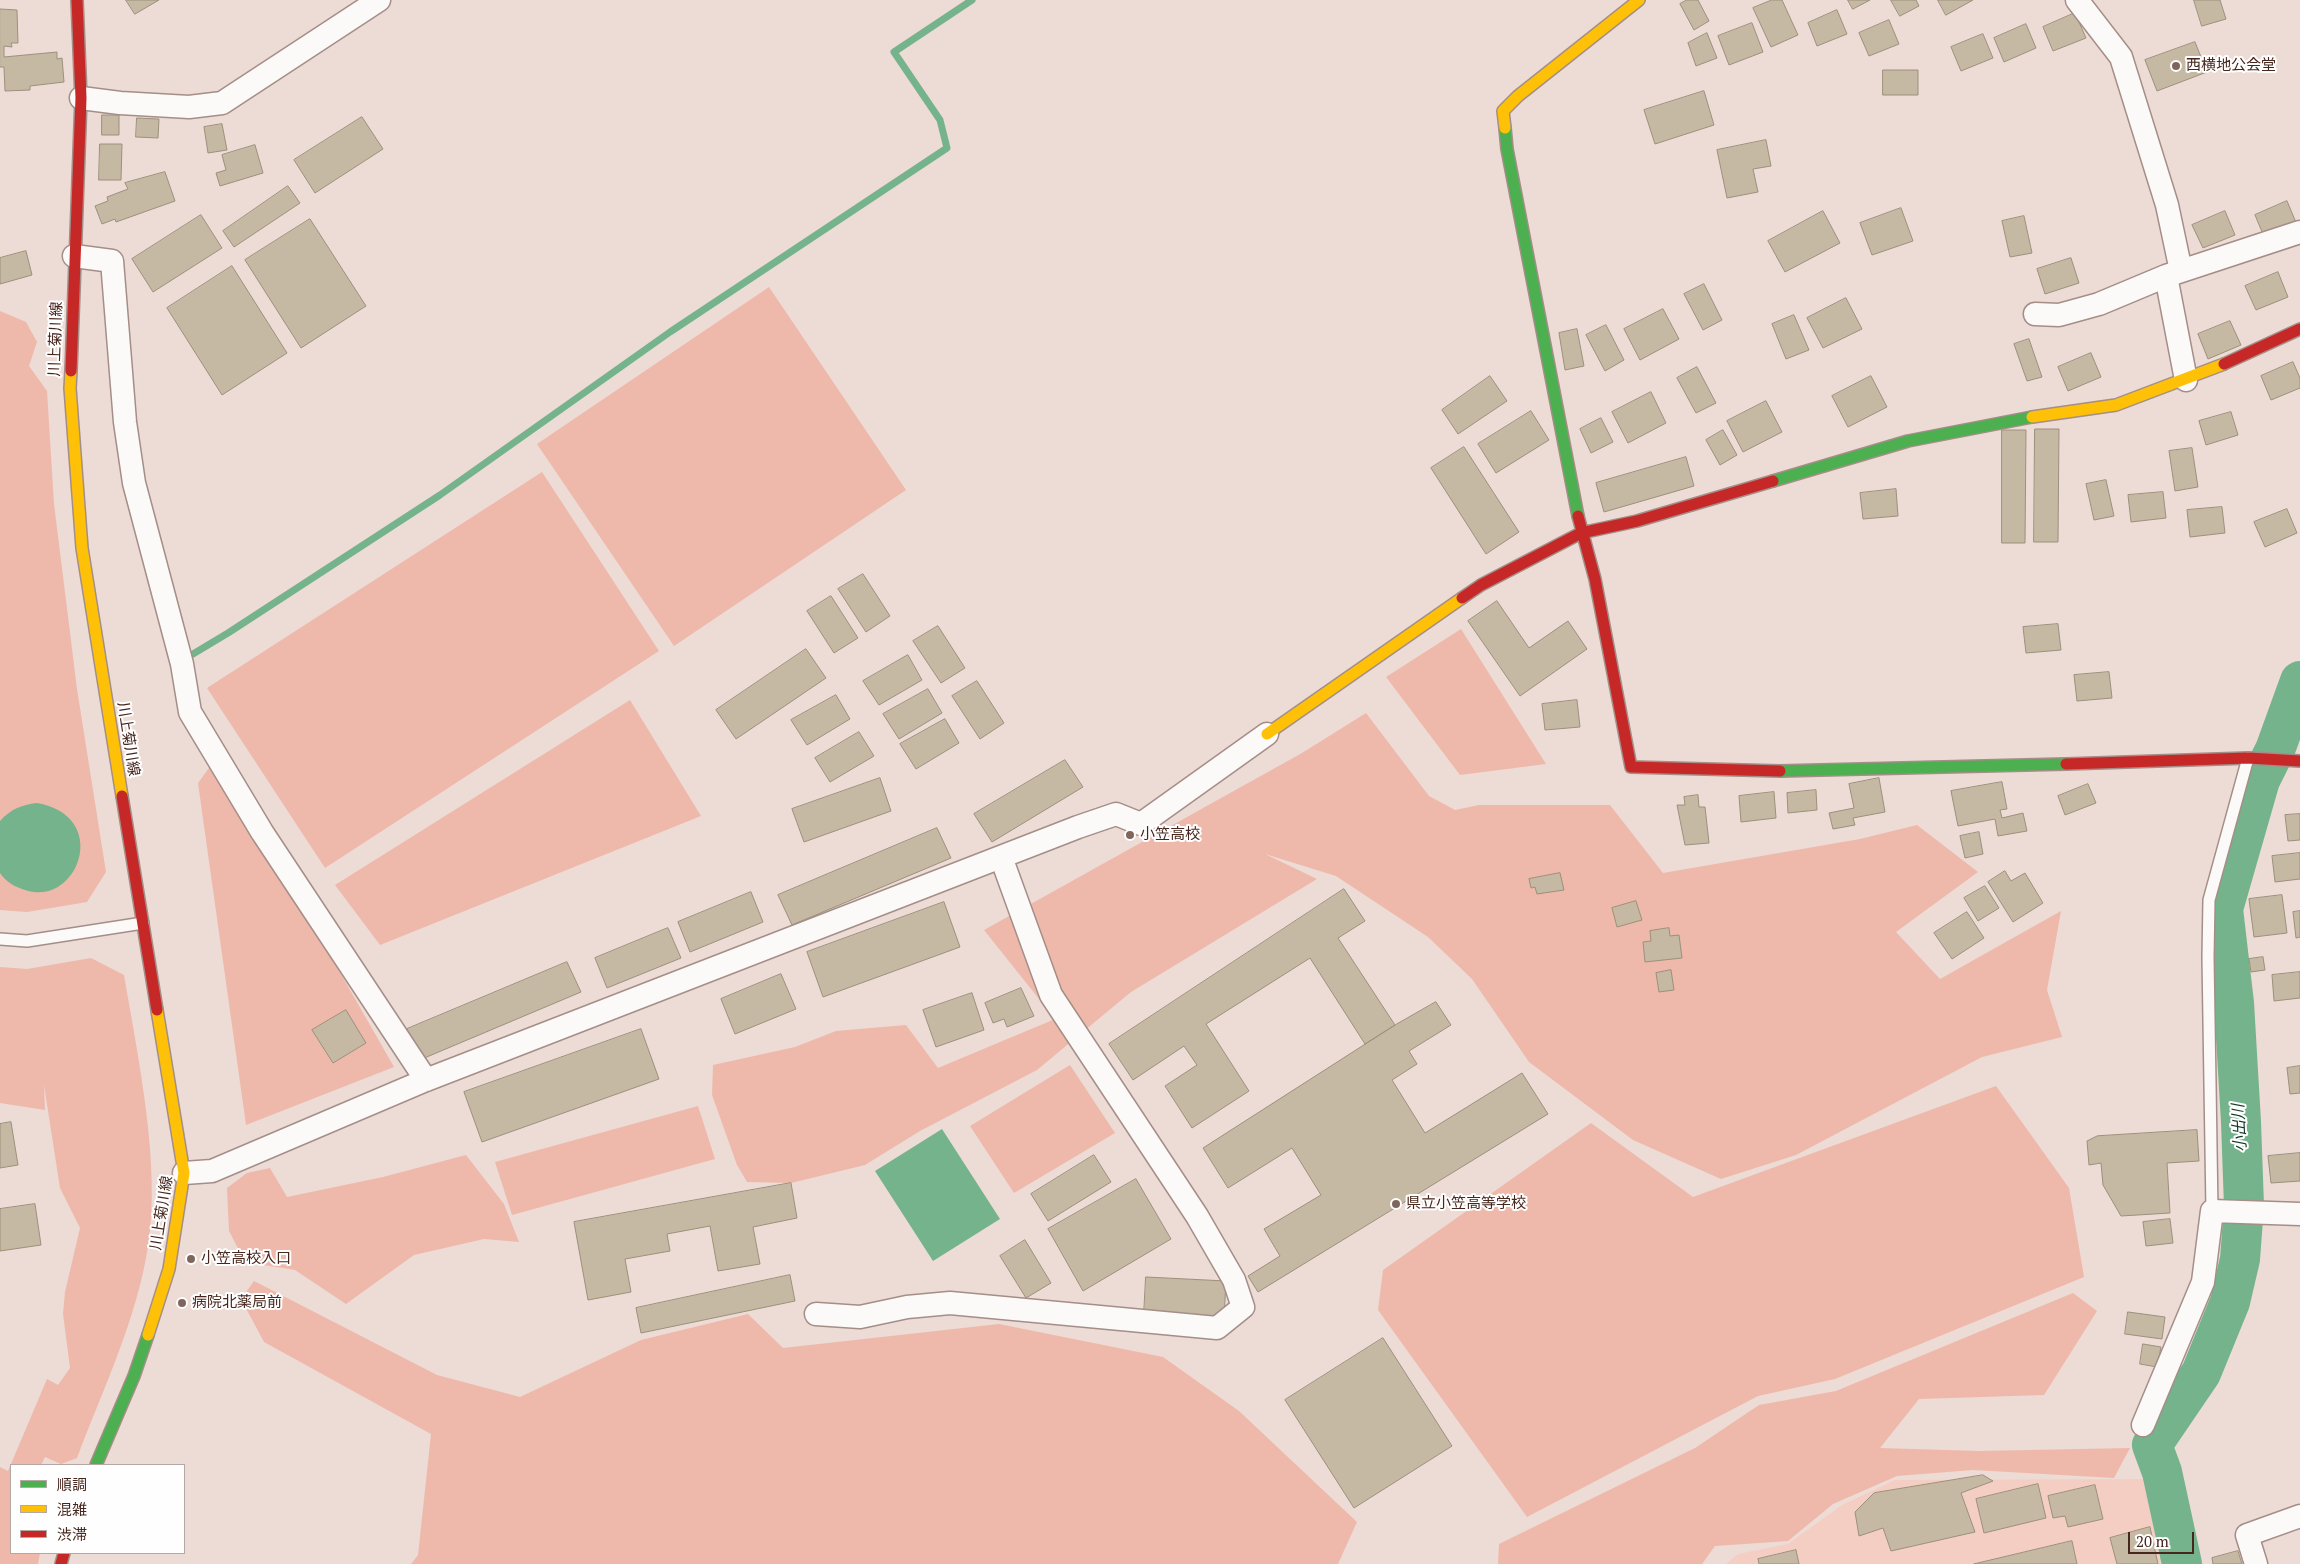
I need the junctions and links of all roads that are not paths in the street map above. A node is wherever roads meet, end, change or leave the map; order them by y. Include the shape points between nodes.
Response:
1 (77, 0) edge
2 (379, 0) edge
3 (1639, 0) edge
4 (2077, 0) edge
5 (81, 98) junction
6 (2300, 232) edge
7 (74, 256) junction
8 (2173, 274) junction
9 (2035, 314) dead end
10 (2300, 329) edge
11 (2186, 380) junction
12 (1581, 533) junction
13 (1267, 734) joint
14 (2248, 758) junction
15 (2296, 760) edge
16 (1001, 857) junction
17 (142, 922) junction
18 (0, 939) edge
19 (426, 1080) junction
20 (184, 1173) junction
21 (2219, 1211) junction
22 (2300, 1214) edge
23 (816, 1314) dead end
24 (2142, 1425) dead end
25 (96, 1464) edge
26 (2299, 1518) edge
27 (2256, 1564) edge

1 - 5 street, 川上菊川線
2 - 5 street via 222,103 189,107
3 - 12 street via 1503,111 1507,150
4 - 8 street via 2121,57 2167,205
5 - 7 street, 川上菊川線
6 - 8 street
7 - 17 street, 川上菊川線 via 70,388 82,548
7 - 19 street via 112,261 124,422 134,483 182,664 190,712 262,832
8 - 9 street via 2099,304 2059,315
8 - 11 street
10 - 11 street
11 - 12 street via 2116,405 2007,421 1908,441 1637,521
12 - 13 street via 1480,585
12 - 14 street via 1595,579 1631,767 1761,772
13 - 16 street via 1141,824 1116,814
14 - 15 street
14 - 21 lane via 2209,900 2208,957
16 - 19 street
16 - 23 street via 1051,995 1197,1216 1234,1280 1243,1307 1217,1328 950,1303 860,1318
17 - 18 lane via 27,941
17 - 20 street, 川上菊川線
19 - 20 street via 212,1171
20 - 25 street, 川上菊川線 via 169,1269 134,1376
21 - 22 street
21 - 24 street via 2203,1282
26 - 27 street via 2247,1535

